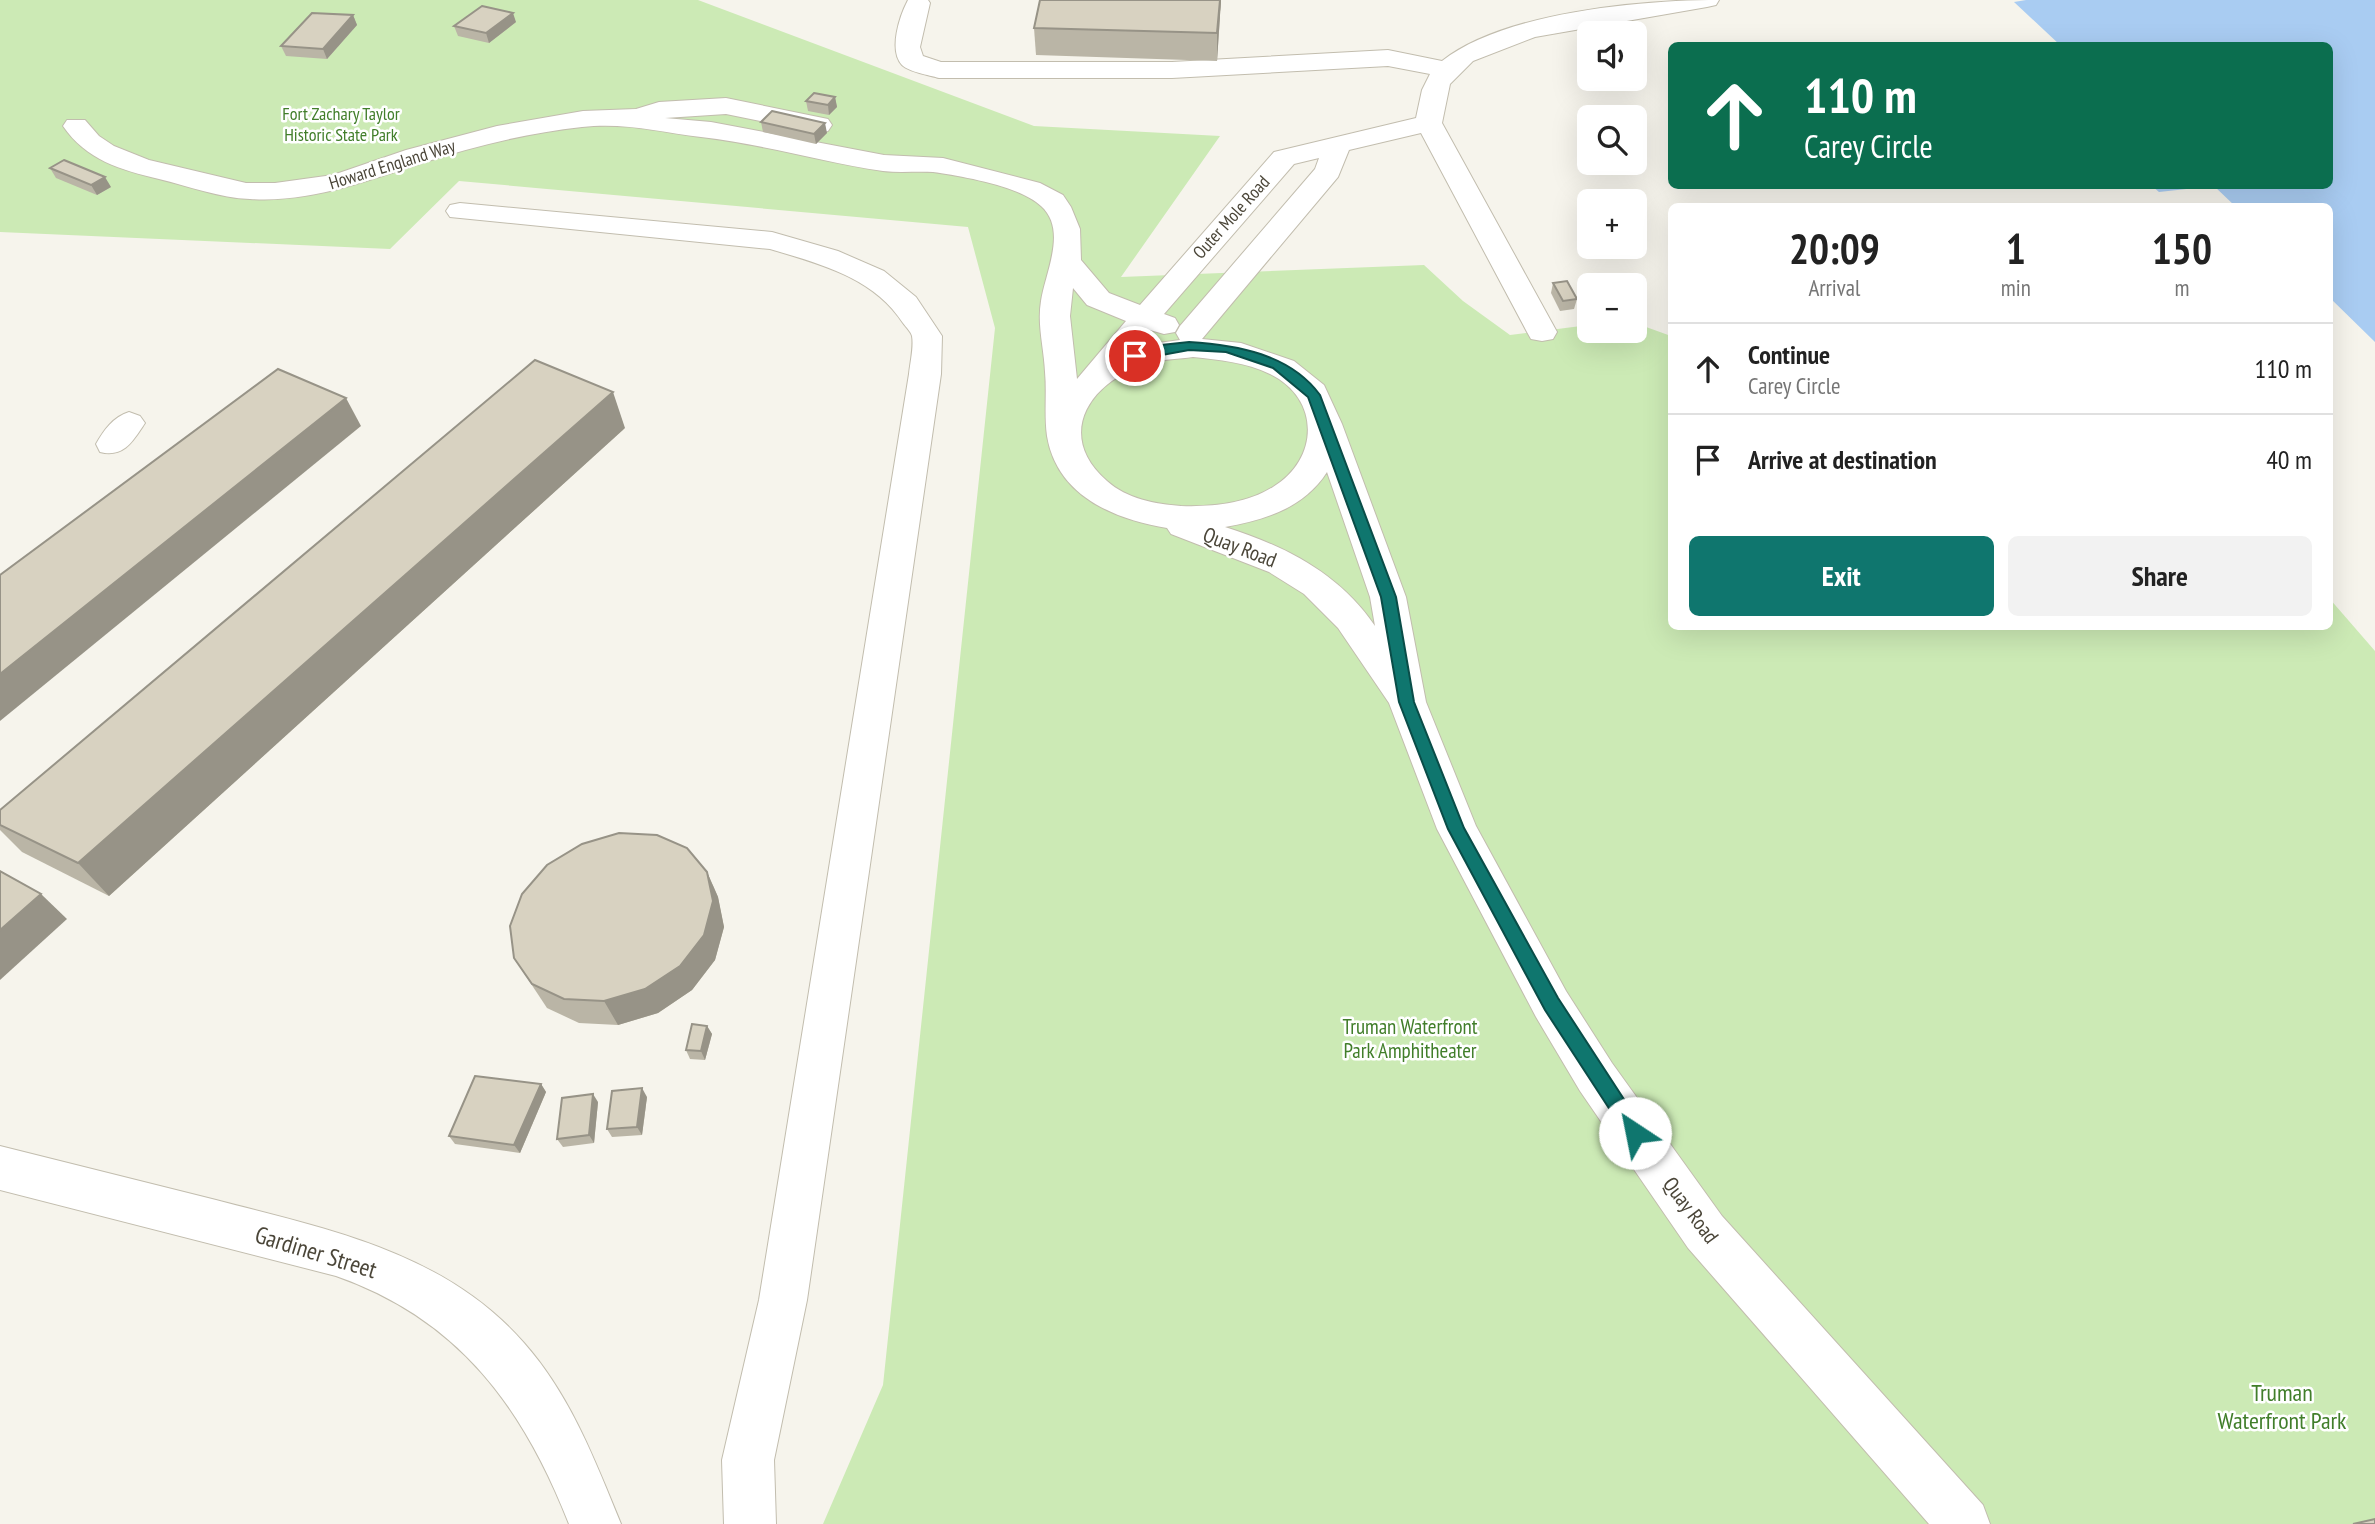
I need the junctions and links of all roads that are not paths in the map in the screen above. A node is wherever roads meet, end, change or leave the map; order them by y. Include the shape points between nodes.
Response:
1 (1707, 0) edge
2 (918, 3) dead end
3 (1446, 69) junction
4 (745, 108) junction
5 (639, 117) junction
6 (1429, 123) junction
7 (76, 126) dead end
8 (725, 132) junction
9 (1337, 147) junction
10 (933, 164) junction
11 (460, 211) dead end
12 (1213, 236) junction
13 (1261, 249) junction
14 (1067, 261) junction
15 (1142, 317) junction
16 (1542, 332) dead end
17 (1191, 333) junction
18 (1254, 355) junction
19 (1091, 380) junction
20 (1326, 424) junction
21 (1064, 427) junction
22 (1139, 511) junction
23 (1406, 702) junction
24 (0, 1168) edge
25 (595, 1524) edge
26 (750, 1524) edge
27 (1964, 1524) edge

1 - 3 street via 1515,35 1462,57
2 - 3 street via 907,47 912,61 939,70 1172,70 1378,58
3 - 6 street via 1432,95
4 - 5 street, Howard England Way via 660,110
4 - 8 street
4 - 10 street, Howard England Way via 904,146
5 - 7 street, Howard England Way via 583,119 497,134 337,183 275,191 246,191 140,166 104,152
5 - 8 street, Howard England Way via 652,125
6 - 9 street, Outer Mole Road
6 - 16 street
8 - 10 street, Howard England Way via 889,164
9 - 12 street, Outer Mole Road via 1284,158
9 - 13 street via 1328,171
10 - 14 street, Howard England Way via 1044,195 1063,218
11 - 26 street via 797,247 874,277 905,303 927,336 925,374 783,1300 748,1460
12 - 13 street
12 - 15 street, Outer Mole Road
13 - 17 street
14 - 15 street via 1098,299
14 - 21 street via 1056,300
15 - 17 street
15 - 19 street, Outer Mole Road
17 - 18 street
18 - 19 street via 1189,346 1152,350 1118,362
18 - 20 street via 1298,379 1314,395
19 - 21 street via 1072,402
20 - 22 street via 1324,450 1310,474 1287,494 1254,510 1216,518 1177,519
20 - 23 street, Quay Road via 1388,597
21 - 22 street via 1067,452 1082,476 1106,496
22 - 23 street, Quay Road via 1261,551 1299,572 1335,600
23 - 27 street, Quay Road via 1457,829 1507,925 1597,1077 1706,1231
24 - 25 street, Gardiner Street via 348,1257 417,1286 503,1355 538,1399 571,1460

